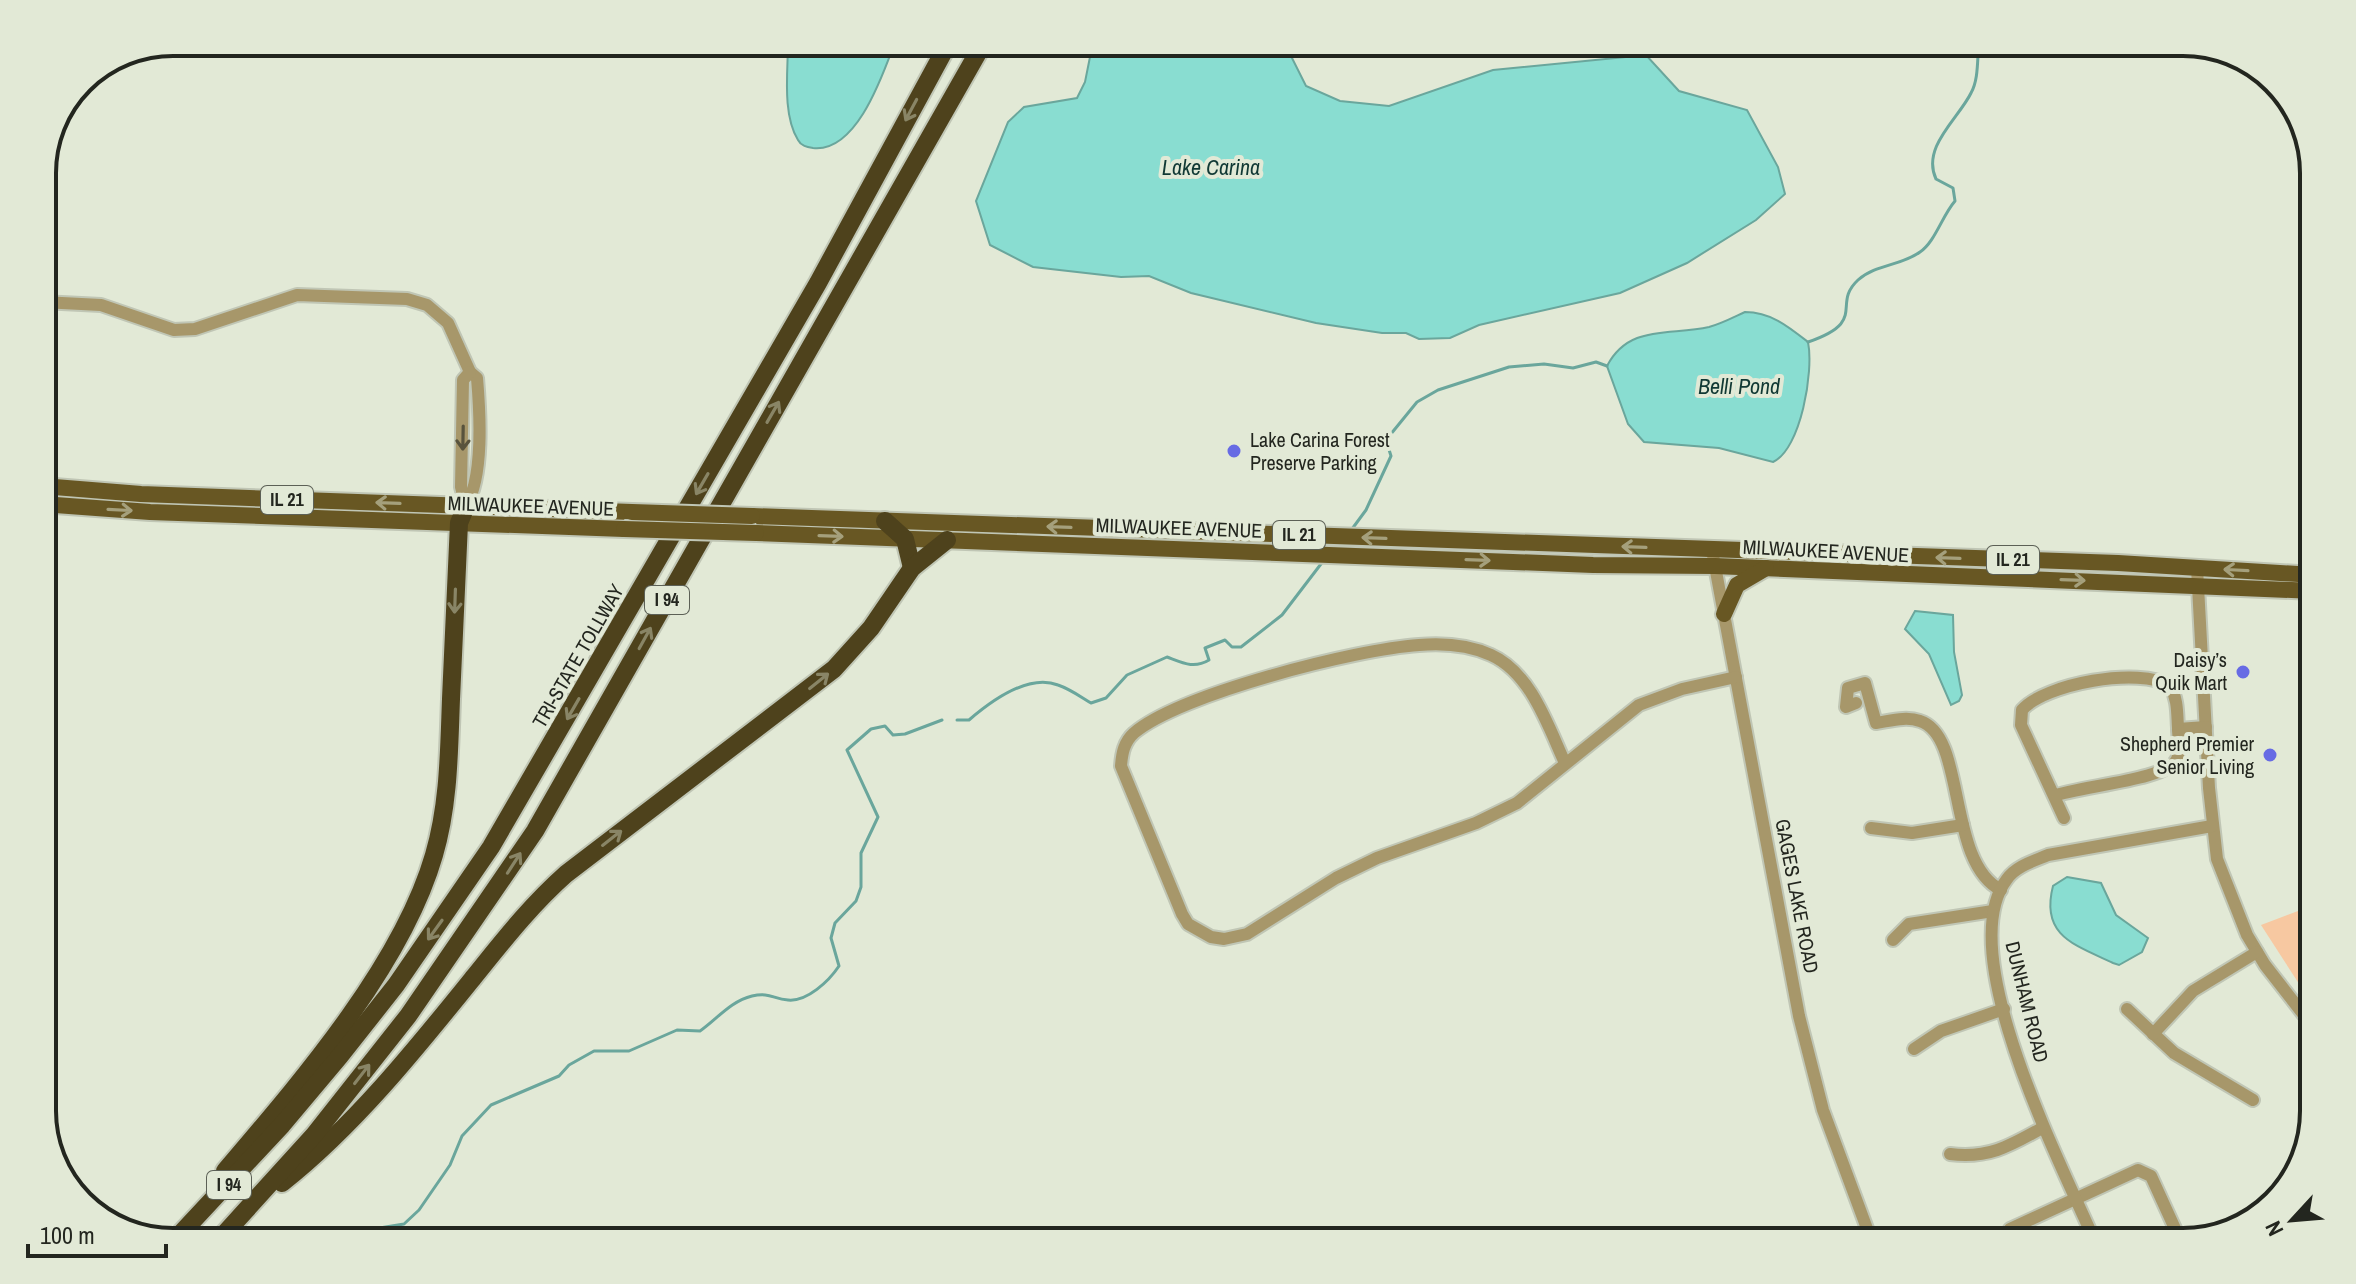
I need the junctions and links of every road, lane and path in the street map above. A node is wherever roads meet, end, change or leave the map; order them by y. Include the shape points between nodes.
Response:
1 (941, 56) edge
2 (976, 56) edge
3 (56, 303) edge
4 (56, 487) edge
5 (56, 505) edge
6 (462, 514) junction
7 (885, 521) junction
8 (905, 539) junction
9 (947, 540) junction
10 (1714, 558) junction
11 (912, 568) junction
12 (1766, 568) junction
13 (2197, 568) junction
14 (2300, 574) edge
15 (2198, 586) junction
16 (2300, 590) edge
17 (1724, 614) junction
18 (1736, 677) junction
19 (1856, 703) dead end
20 (2206, 727) junction
21 (2178, 729) junction
22 (1565, 763) junction
23 (2054, 796) junction
24 (2064, 818) dead end
25 (1963, 825) junction
26 (2212, 826) junction
27 (1871, 828) dead end
28 (2001, 890) junction
29 (1993, 911) junction
30 (1893, 940) dead end
31 (2257, 952) junction
32 (2004, 1009) junction
33 (2127, 1009) dead end
34 (2300, 1009) edge
35 (2153, 1034) junction
36 (1914, 1049) dead end
37 (2253, 1100) dead end
38 (2042, 1128) junction
39 (1950, 1154) dead end
40 (2075, 1200) junction
41 (246, 1213) junction
42 (176, 1228) edge
43 (186, 1228) edge
44 (231, 1228) edge
45 (1867, 1228) edge
46 (2012, 1228) edge
47 (2088, 1228) edge
48 (2175, 1228) edge

1 -> 43 highway, TRI-STATE TOLLWAY / I 94 via 818,283 491,847 340,1056
41 -> 2 highway, I 94 via 408,1016 535,831
3 - 6 street via 101,305 174,330 195,329 297,295 407,299 427,305 448,323 470,372 463,380
6 -> 4 main road, MILWAUKEE AVENUE / IL 21
5 -> 6 main road, MILWAUKEE AVENUE / IL 21 via 137,511
6 - 7 main road, MILWAUKEE AVENUE / IL 21, bridge via 632,512
6 -> 8 main road, MILWAUKEE AVENUE / IL 21, bridge via 624,529
6 -> 42 highway via 448,769 443,816 422,891 381,970 271,1117
7 - 8 highway
10 -> 7 main road, MILWAUKEE AVENUE / IL 21
8 - 9 main road, MILWAUKEE AVENUE / IL 21
8 - 11 highway
9 -> 10 main road, MILWAUKEE AVENUE / IL 21 via 1593,565
9 - 11 highway
10 - 12 main road, MILWAUKEE AVENUE / IL 21
13 -> 10 main road, MILWAUKEE AVENUE / IL 21
10 - 17 street, GAGES LAKE ROAD
41 -> 11 highway via 308,1162 389,1076 529,907 834,669 871,628
12 -> 15 main road, MILWAUKEE AVENUE / IL 21
12 - 17 main road via 1737,585
14 -> 13 main road, MILWAUKEE AVENUE / IL 21
13 - 15 street
15 - 16 main road, MILWAUKEE AVENUE / IL 21
15 - 20 street
17 - 18 street, GAGES LAKE ROAD
18 - 22 street via 1639,705
18 - 45 street, GAGES LAKE ROAD via 1808,1052
19 - 25 street via 1846,707 1848,688 1865,683 1876,723 1919,720 1931,728 1950,769
20 - 21 street
20 - 26 street
21 - 23 street via 2179,753 2172,766 2158,774
21 - 23 street via 2174,692 2153,679 2103,678 2032,700 2022,710 2021,725
22 - 22 street via 1520,677 1476,649 1446,645 1394,648 1237,686 1150,722 1134,733 1122,753 1126,785 1188,924 1211,937 1234,938 1377,858 1498,813 1536,790
23 - 24 street
25 - 27 street via 1912,833
25 - 28 street via 1975,867
26 - 28 street, DUNHAM ROAD via 2048,855 2025,864
26 - 31 street via 2223,880
28 - 29 street, DUNHAM ROAD
29 - 30 street via 1909,924
29 - 32 street, DUNHAM ROAD via 1991,946
31 - 34 street
31 - 35 street via 2193,991
32 - 36 street via 1941,1031
32 - 38 street, DUNHAM ROAD
33 - 35 street
35 - 37 street via 2174,1053
38 - 39 street via 2011,1146 1975,1157
38 - 40 street, DUNHAM ROAD
40 - 46 street
40 - 47 street, DUNHAM ROAD
40 - 48 street via 2143,1171 2151,1176
41 - 44 highway, I 94

